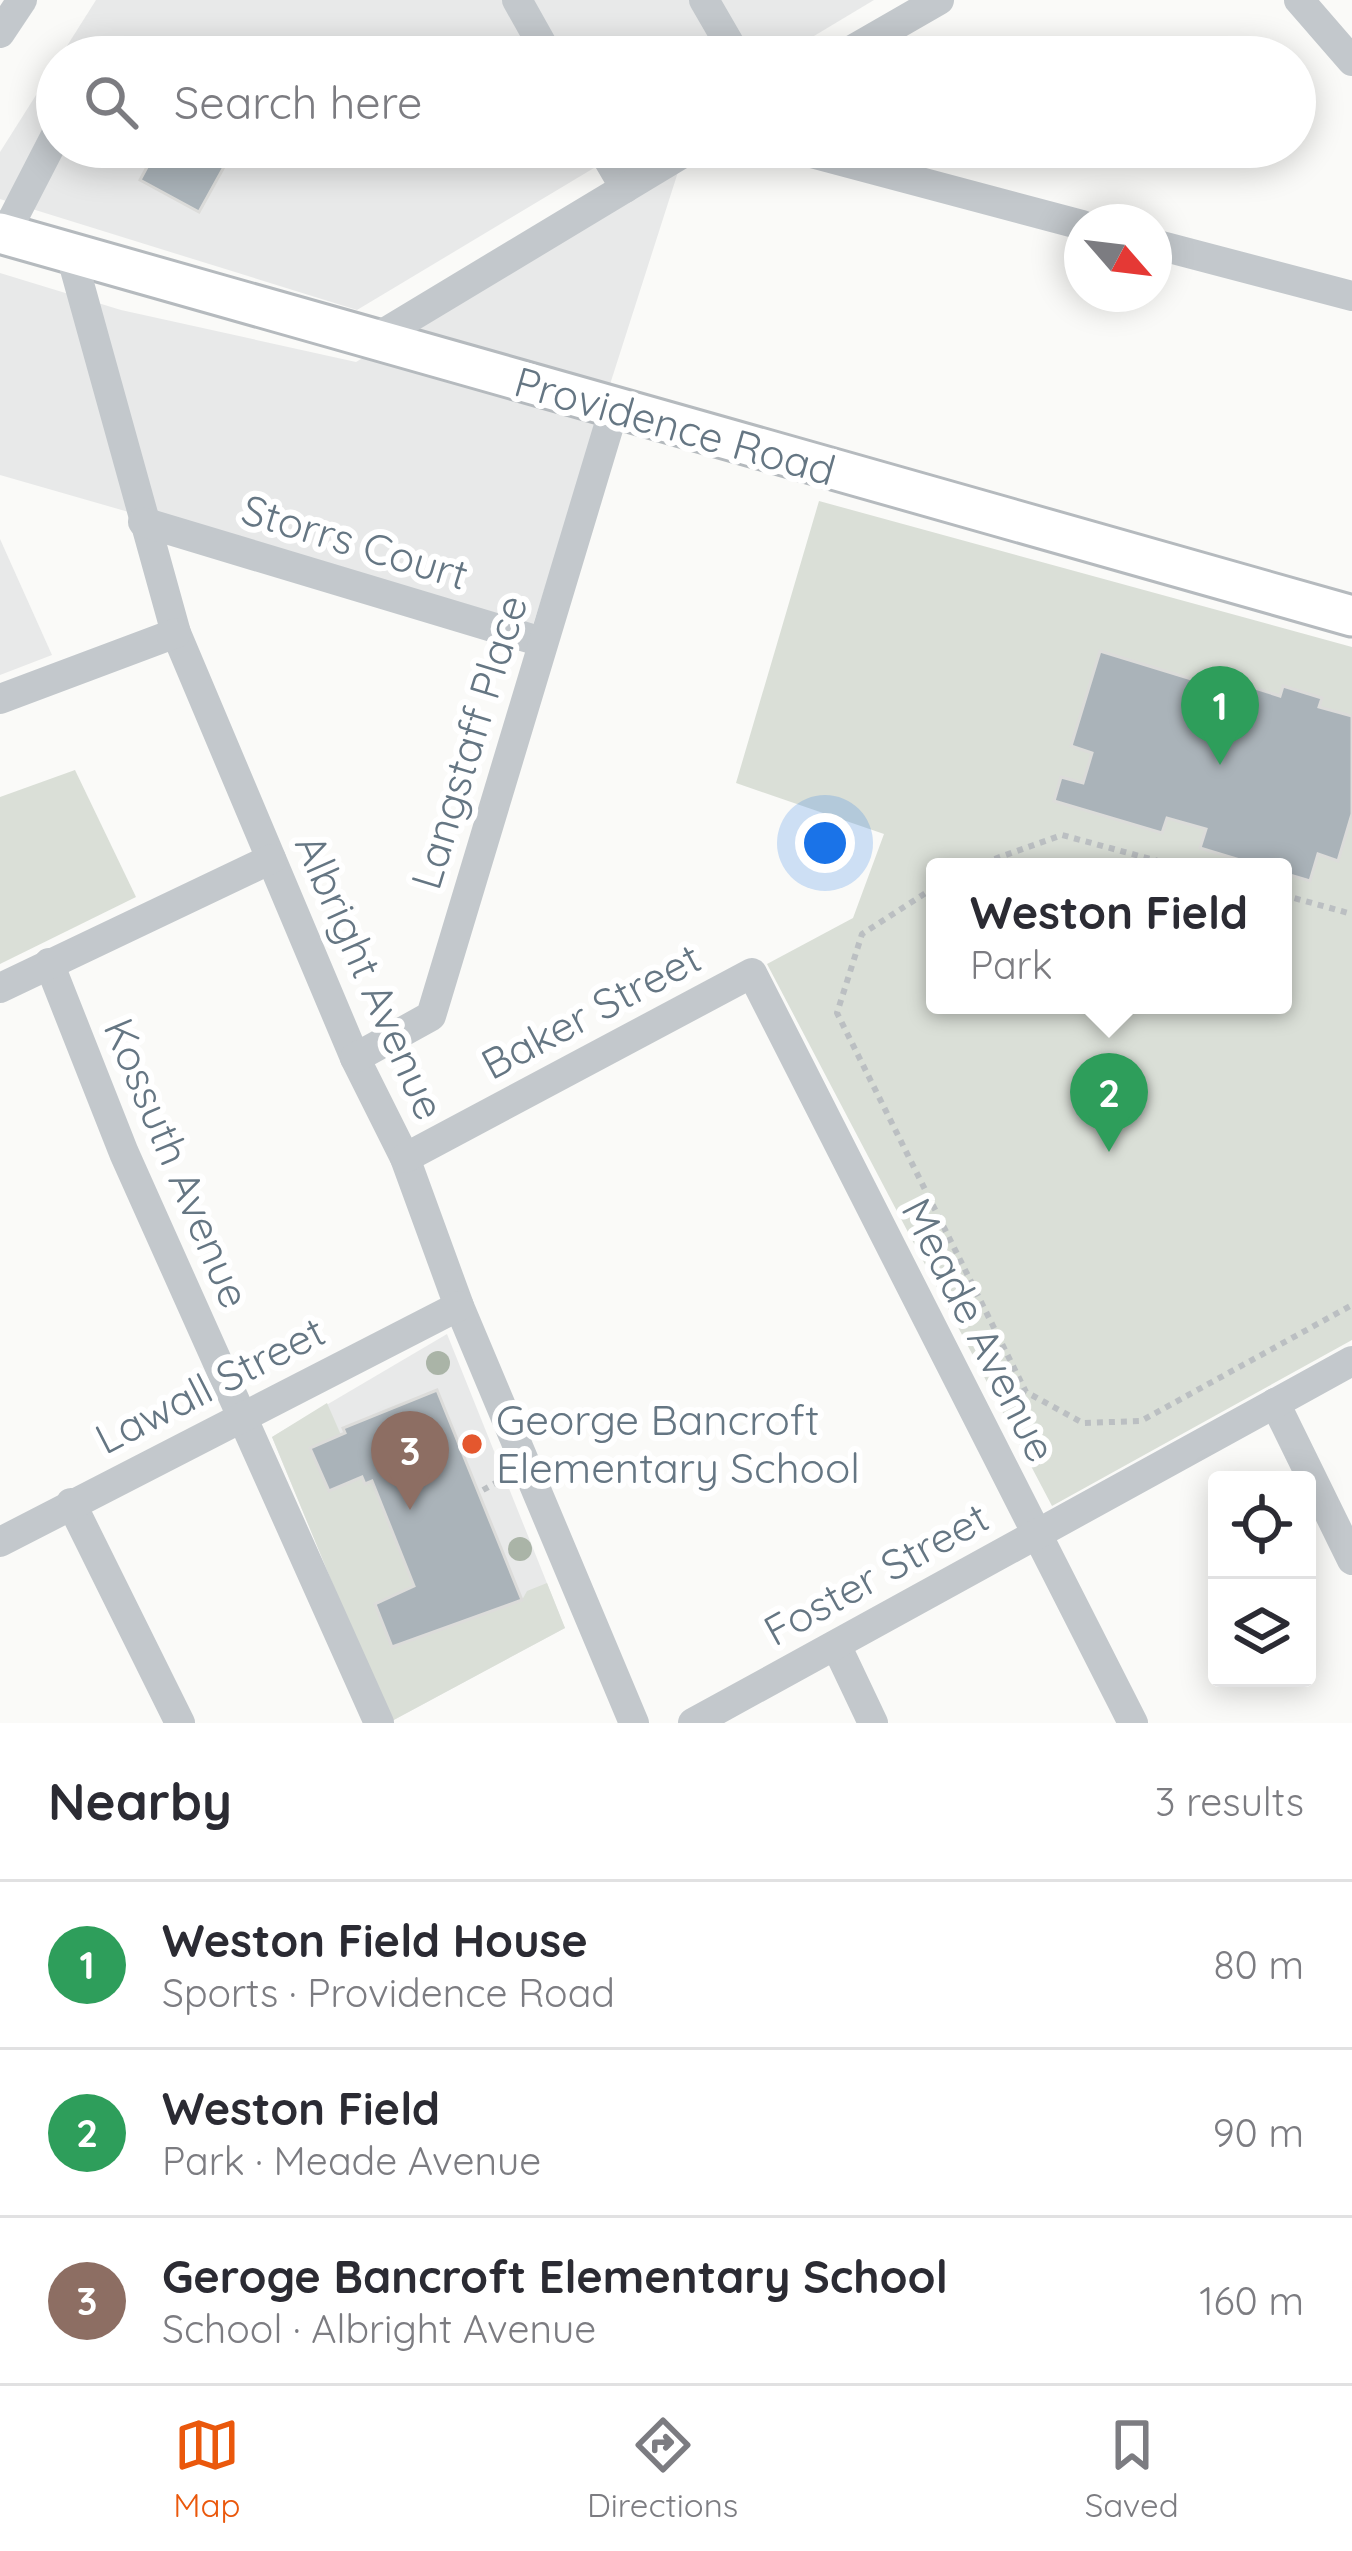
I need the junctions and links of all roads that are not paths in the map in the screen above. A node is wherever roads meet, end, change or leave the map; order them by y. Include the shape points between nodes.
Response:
1 (22, 0) edge
2 (517, 0) edge
3 (704, 0) edge
4 (1299, 0) edge
5 (922, 4) edge
6 (0, 33) edge
7 (538, 36) edge
8 (725, 36) edge
9 (872, 36) edge
10 (1352, 61) edge
11 (38, 168) edge
12 (613, 168) edge
13 (658, 168) edge
14 (868, 168) edge
15 (625, 188) junction
16 (1064, 220) edge
17 (2, 234) edge
18 (1172, 249) edge
19 (70, 251) junction
20 (1352, 296) edge
21 (371, 341) junction
22 (614, 410) junction
23 (143, 522) junction
24 (1352, 616) edge
25 (176, 633) junction
26 (542, 642) junction
27 (0, 699) edge
28 (271, 859) junction
29 (49, 963) junction
30 (752, 974) joint
31 (0, 988) edge
32 (356, 1058) junction
33 (405, 1157) junction
34 (460, 1306) junction
35 (1352, 1361) edge
36 (1275, 1403) junction
37 (241, 1416) junction
38 (71, 1503) junction
39 (1035, 1535) junction
40 (0, 1541) edge
41 (1352, 1560) edge
42 (836, 1645) junction
43 (180, 1723) edge
44 (379, 1723) edge
45 (634, 1723) edge
46 (693, 1723) edge
47 (873, 1723) edge
48 (1132, 1723) edge

1 - 6 street
2 - 7 street
3 - 8 street
4 - 10 street
5 - 9 street
11 - 17 street
12 - 15 street
13 - 15 street
14 - 16 street
15 - 21 street
17 - 19 main road, Providence Road
18 - 20 street
19 - 21 main road, Providence Road
19 - 23 street, Albright Avenue
21 - 22 main road, Providence Road
22 - 24 main road, Providence Road
22 - 26 street, Langstaff Place
23 - 25 street, Albright Avenue
23 - 26 street, Storrs Court
25 - 27 street
25 - 28 street, Albright Avenue
26 - 32 street, Langstaff Place via 431,1016
28 - 29 street
28 - 32 street, Albright Avenue
29 - 31 street
29 - 37 street, Kossuth Avenue
30 - 33 street, Baker Street
30 - 39 street, Meade Avenue
32 - 33 street, Albright Avenue
33 - 34 street, Albright Avenue
34 - 37 street, Lawall Street
34 - 45 street, Albright Avenue
35 - 36 street, Foster Street
36 - 39 street, Foster Street
36 - 41 street
37 - 38 street, Lawall Street
37 - 44 street, Kossuth Avenue
38 - 40 street, Lawall Street
38 - 43 street
39 - 42 street, Foster Street
39 - 48 street, Meade Avenue
42 - 46 street, Foster Street
42 - 47 street

